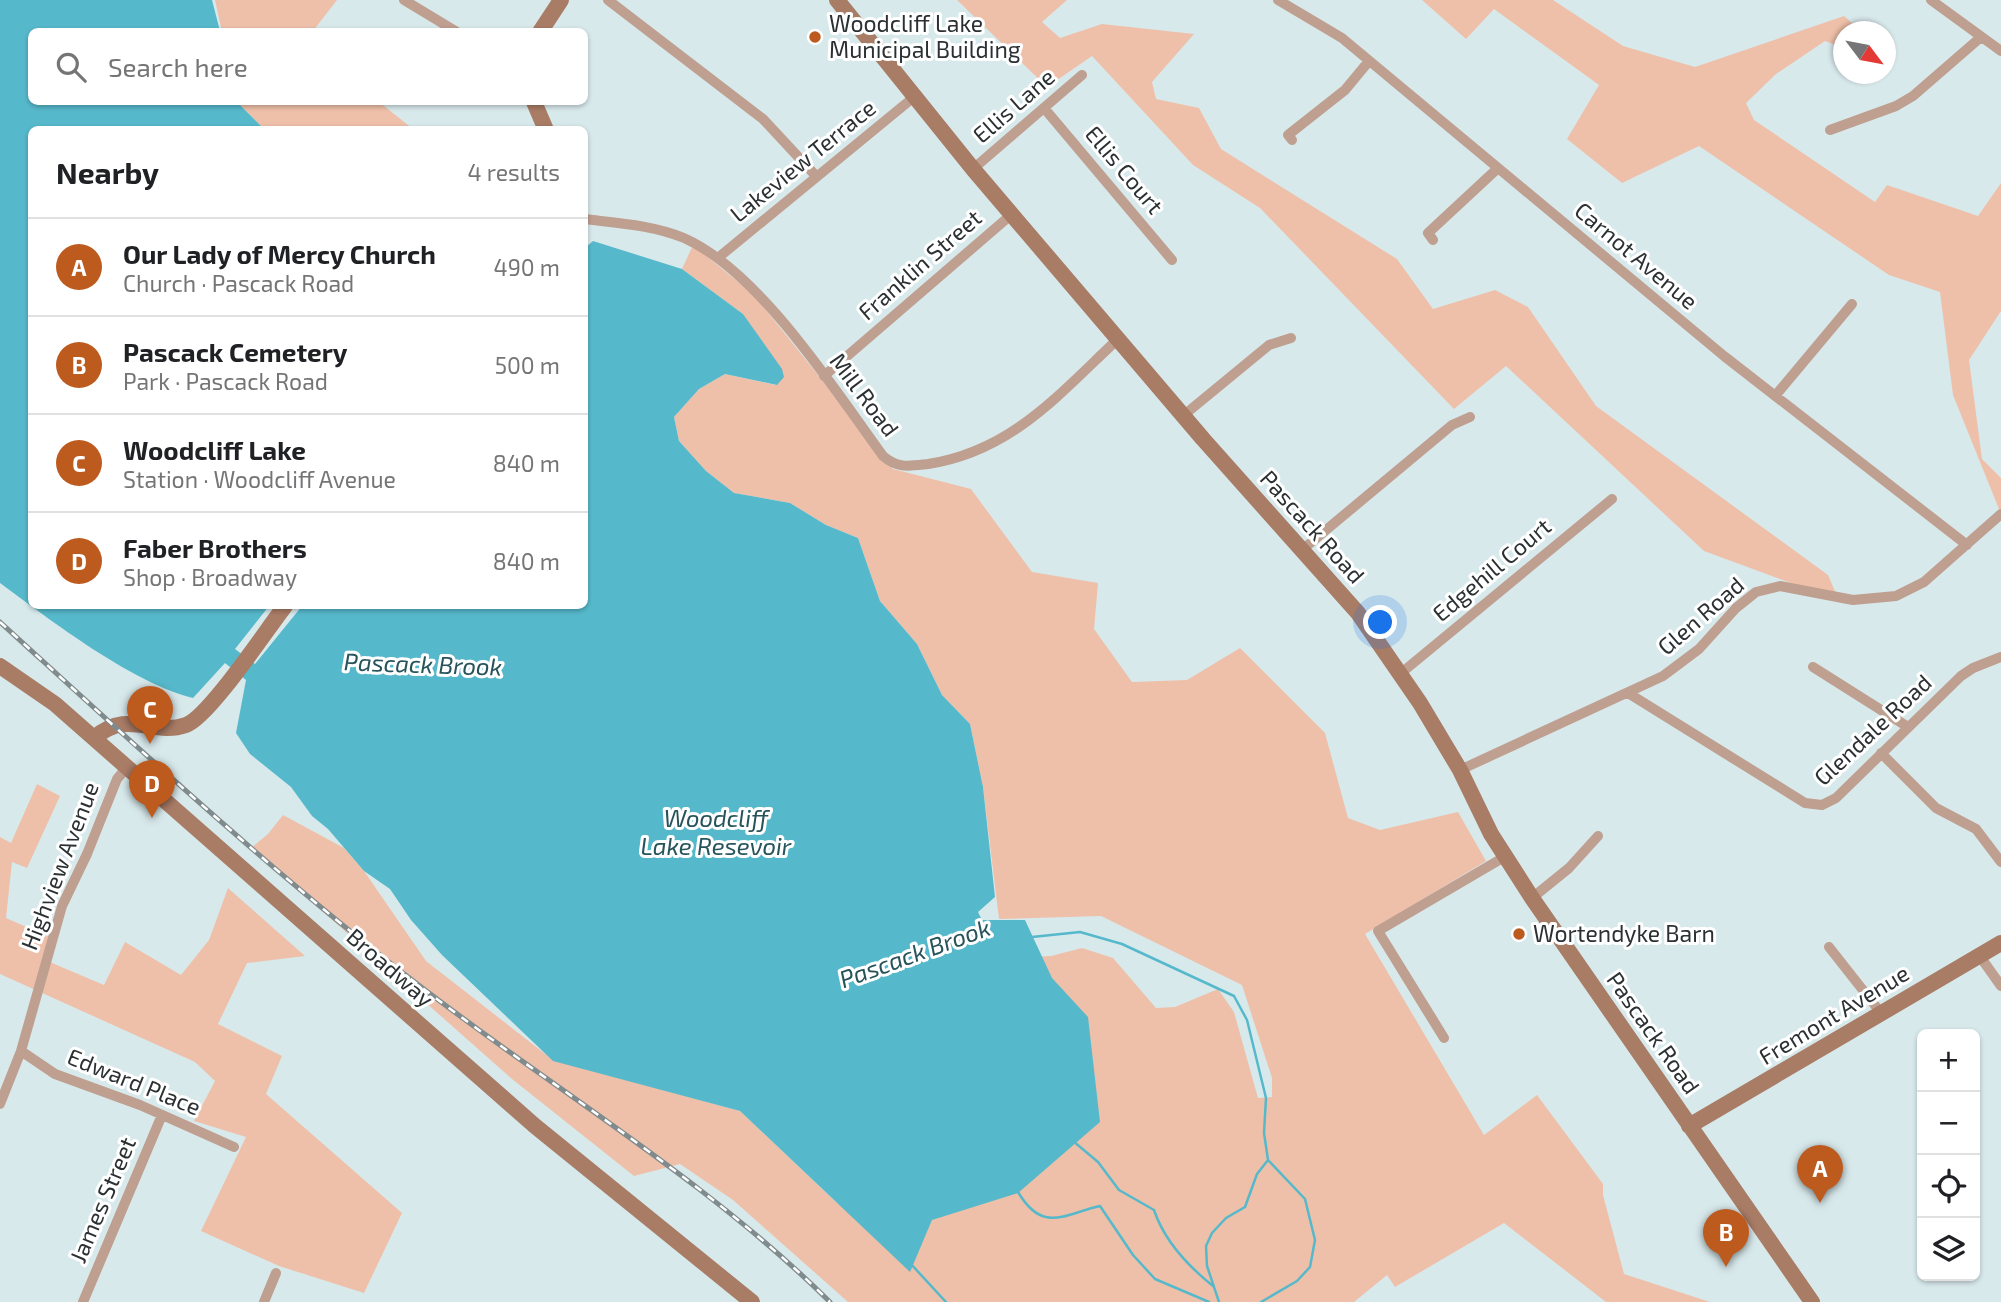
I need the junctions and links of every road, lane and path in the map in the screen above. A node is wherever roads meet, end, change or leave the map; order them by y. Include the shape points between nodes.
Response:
1 (404, 0) edge
2 (561, 0) edge
3 (608, 0) edge
4 (837, 0) edge
5 (1278, 0) edge
6 (1931, 0) edge
7 (450, 28) edge
8 (543, 28) edge
9 (1981, 37) junction
10 (2001, 51) edge
11 (1369, 61) junction
12 (1082, 75) dead end
13 (914, 97) junction
14 (535, 105) edge
15 (1044, 108) junction
16 (544, 126) edge
17 (1830, 130) dead end
18 (1292, 140) dead end
19 (1498, 168) junction
20 (973, 169) junction
21 (816, 176) junction
22 (1012, 214) junction
23 (588, 220) edge
24 (1433, 240) dead end
25 (719, 257) junction
26 (1172, 260) dead end
27 (1852, 304) dead end
28 (1291, 338) dead end
29 (1118, 339) junction
30 (824, 376) junction
31 (1775, 396) junction
32 (1184, 415) junction
33 (1469, 417) dead end
34 (1612, 499) dead end
35 (2001, 514) edge
36 (1967, 545) junction
37 (1302, 550) junction
38 (283, 609) edge
39 (2001, 657) edge
40 (0, 666) edge
41 (1813, 667) dead end
42 (1400, 674) junction
43 (1628, 693) junction
44 (1909, 727) junction
45 (94, 738) junction
46 (1881, 753) junction
47 (127, 767) junction
48 (1460, 770) junction
49 (1598, 836) dead end
50 (1506, 856) junction
51 (2001, 862) edge
52 (1532, 898) junction
53 (2001, 943) edge
54 (1829, 947) dead end
55 (1979, 955) junction
56 (2001, 986) edge
57 (1881, 1013) junction
58 (1444, 1038) dead end
59 (21, 1051) junction
60 (0, 1104) edge
61 (162, 1115) junction
62 (1689, 1126) junction
63 (234, 1147) dead end
64 (276, 1273) dead end
65 (83, 1302) edge
66 (264, 1302) edge
67 (752, 1302) edge
68 (1812, 1302) edge

1 - 7 street
2 - 8 street
3 - 21 street via 763,119
4 - 13 street, Pascack Road
5 - 11 street, Carnot Avenue via 1317,21
6 - 9 street
9 - 10 street
9 - 17 street via 1913,96
11 - 18 street via 1345,90 1289,135
11 - 19 street, Carnot Avenue
12 - 15 street, Ellis Lane
13 - 20 street, Pascack Road
13 - 21 street, Lakeview Terrace
14 - 16 street
15 - 20 street, Ellis Lane
15 - 26 street, Ellis Court
19 - 24 street via 1428,233
19 - 31 street, Carnot Avenue
20 - 22 street, Pascack Road
21 - 25 street, Lakeview Terrace
22 - 29 street, Pascack Road
22 - 30 street, Franklin Street
23 - 25 street, Mill Road via 660,230
25 - 30 street, Mill Road via 752,287
27 - 31 street
28 - 32 street via 1269,345
29 - 30 street, Mill Road via 1004,439 950,460 907,467 883,456
29 - 32 street, Pascack Road
31 - 36 street, Carnot Avenue
32 - 37 street, Pascack Road
33 - 37 street via 1452,425
34 - 42 street, Edgehill Court
35 - 36 street, Glen Road
36 - 43 street, Glen Road via 1924,582 1888,598 1853,600 1793,586 1756,592 1679,665
37 - 42 street, Pascack Road via 1358,613
38 - 45 street via 205,709 185,725 122,723
39 - 44 street, Glendale Road via 1961,676
40 - 45 street, Broadway
41 - 44 street
42 - 48 street, Pascack Road
43 - 46 street, Glendale Road via 1813,806 1836,798
43 - 48 street, Glen Road
44 - 46 street, Glendale Road
45 - 47 street, Broadway
46 - 51 street via 1936,808 1976,829
47 - 59 street, Highview Avenue via 117,779 62,906
47 - 67 street, Broadway via 535,1126
48 - 50 street, Pascack Road
49 - 52 street
50 - 52 street, Pascack Road
50 - 58 street via 1378,932
52 - 62 street, Pascack Road
53 - 55 street, Fremont Avenue
54 - 57 street
55 - 56 street
55 - 57 street, Fremont Avenue
57 - 62 street, Fremont Avenue
59 - 60 street, Highview Avenue
59 - 61 street, Edward Place via 55,1074
61 - 63 street, Edward Place
61 - 65 street, James Street
62 - 68 street, Pascack Road
64 - 66 street

